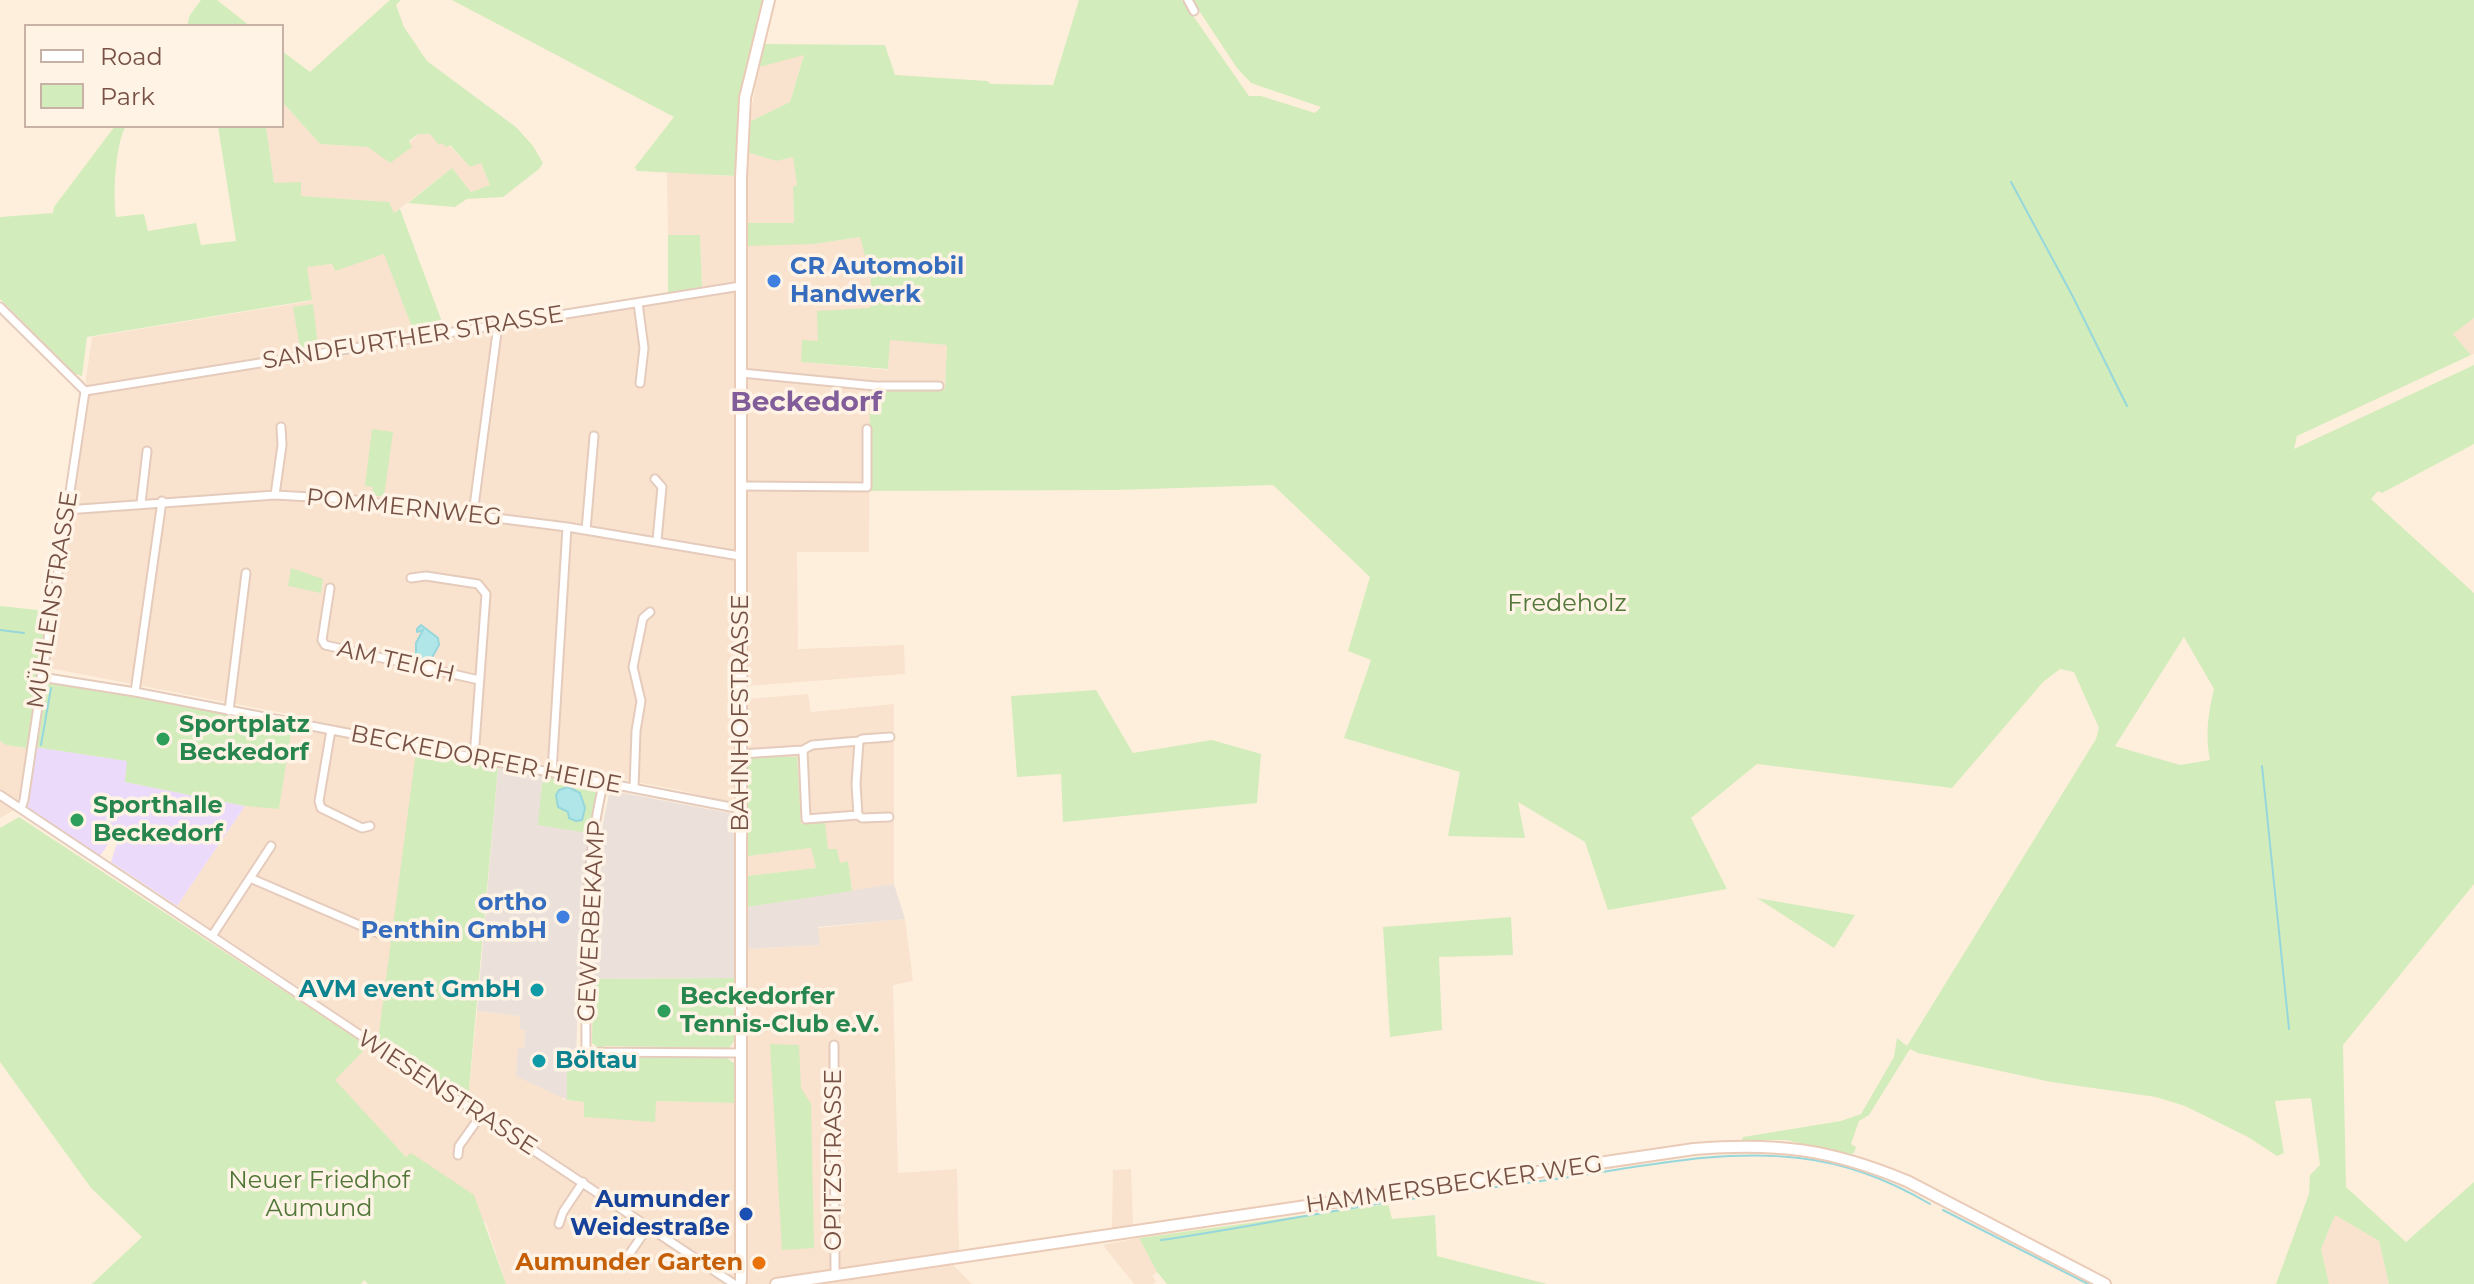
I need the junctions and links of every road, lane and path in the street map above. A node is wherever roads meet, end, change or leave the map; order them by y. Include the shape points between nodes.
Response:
1 (769, 0) edge
2 (1188, 0) edge
3 (1194, 11) dead end
4 (741, 286) junction
5 (638, 303) junction
6 (0, 307) edge
7 (498, 325) junction
8 (741, 373) junction
9 (640, 383) dead end
10 (939, 386) dead end
11 (85, 391) junction
12 (281, 427) dead end
13 (867, 429) dead end
14 (594, 436) dead end
15 (147, 451) dead end
16 (655, 479) dead end
17 (741, 486) junction
18 (275, 495) junction
19 (162, 501) junction
20 (141, 503) junction
21 (66, 510) junction
22 (473, 514) junction
23 (567, 527) junction
24 (586, 530) junction
25 (657, 540) junction
26 (740, 556) junction
27 (246, 573) dead end
28 (411, 578) dead end
29 (330, 588) dead end
30 (650, 612) dead end
31 (41, 677) junction
32 (479, 680) junction
33 (135, 692) junction
34 (229, 711) junction
35 (331, 730) junction
36 (890, 737) dead end
37 (859, 741) junction
38 (803, 750) junction
39 (741, 754) junction
40 (474, 758) junction
41 (552, 772) junction
42 (604, 781) junction
43 (634, 788) junction
44 (0, 795) edge
45 (21, 809) junction
46 (741, 809) junction
47 (858, 815) junction
48 (889, 817) dead end
49 (370, 826) dead end
50 (271, 846) dead end
51 (250, 878) junction
52 (380, 934) dead end
53 (212, 936) junction
54 (834, 1045) dead end
55 (740, 1053) junction
56 (481, 1115) junction
57 (458, 1155) dead end
58 (583, 1182) junction
59 (559, 1224) dead end
60 (648, 1227) junction
61 (624, 1267) dead end
62 (835, 1275) junction
63 (739, 1283) edge
64 (776, 1284) edge
65 (2105, 1284) edge

1 - 4 street, BAHNHOFSTRASSE via 743,117
2 - 3 street
4 - 5 street, SANDFURTHER STRASSE
4 - 8 street, BAHNHOFSTRASSE
5 - 7 street, SANDFURTHER STRASSE
5 - 9 street via 644,348
6 - 11 street
7 - 11 street, SANDFURTHER STRASSE
7 - 22 street
8 - 10 street via 875,386
8 - 17 street, BAHNHOFSTRASSE
11 - 21 street, MÜHLENSTRASSE
12 - 18 street
13 - 17 street via 867,487
14 - 24 street
15 - 20 street
16 - 25 street via 662,487
17 - 26 street, BAHNHOFSTRASSE
18 - 19 street, POMMERNWEG
18 - 22 street, POMMERNWEG
19 - 20 street, POMMERNWEG
19 - 33 street
20 - 21 street, POMMERNWEG
21 - 31 street, MÜHLENSTRASSE
22 - 23 street, POMMERNWEG
23 - 24 street, POMMERNWEG
23 - 41 street
24 - 25 street, POMMERNWEG
25 - 26 street, POMMERNWEG
26 - 39 street, BAHNHOFSTRASSE
27 - 34 street
28 - 32 street, AM TEICH via 426,576 484,589
29 - 32 street, AM TEICH via 325,645
30 - 43 street via 643,618 633,667 641,701
31 - 33 street, BECKEDORFER HEIDE
31 - 45 street, MÜHLENSTRASSE
32 - 40 street, AM TEICH
33 - 34 street, BECKEDORFER HEIDE
34 - 35 street, BECKEDORFER HEIDE
35 - 40 street, BECKEDORFER HEIDE
35 - 49 street via 321,808 362,828
36 - 37 street
37 - 38 street
37 - 47 street
38 - 39 street
38 - 47 street via 806,819
39 - 46 street, BAHNHOFSTRASSE
40 - 41 street, BECKEDORFER HEIDE
41 - 42 street, BECKEDORFER HEIDE
42 - 43 street, BECKEDORFER HEIDE
42 - 55 street, GEWERBEKAMP via 588,908 586,1052
43 - 46 street, BECKEDORFER HEIDE
44 - 45 street, WIESENSTRASSE
45 - 53 street, WIESENSTRASSE
46 - 55 street, BAHNHOFSTRASSE
47 - 48 street
50 - 51 street
51 - 52 street
51 - 53 street
53 - 56 street, WIESENSTRASSE
54 - 62 street, OPITZSTRASSE
55 - 63 street, BAHNHOFSTRASSE
56 - 57 street
56 - 58 street, WIESENSTRASSE
58 - 59 street
58 - 60 street, WIESENSTRASSE
60 - 61 street
60 - 63 street, WIESENSTRASSE
62 - 64 street, HAMMERSBECKER WEG
62 - 65 street, HAMMERSBECKER WEG via 1694,1149 1753,1145 1821,1152 1879,1169

